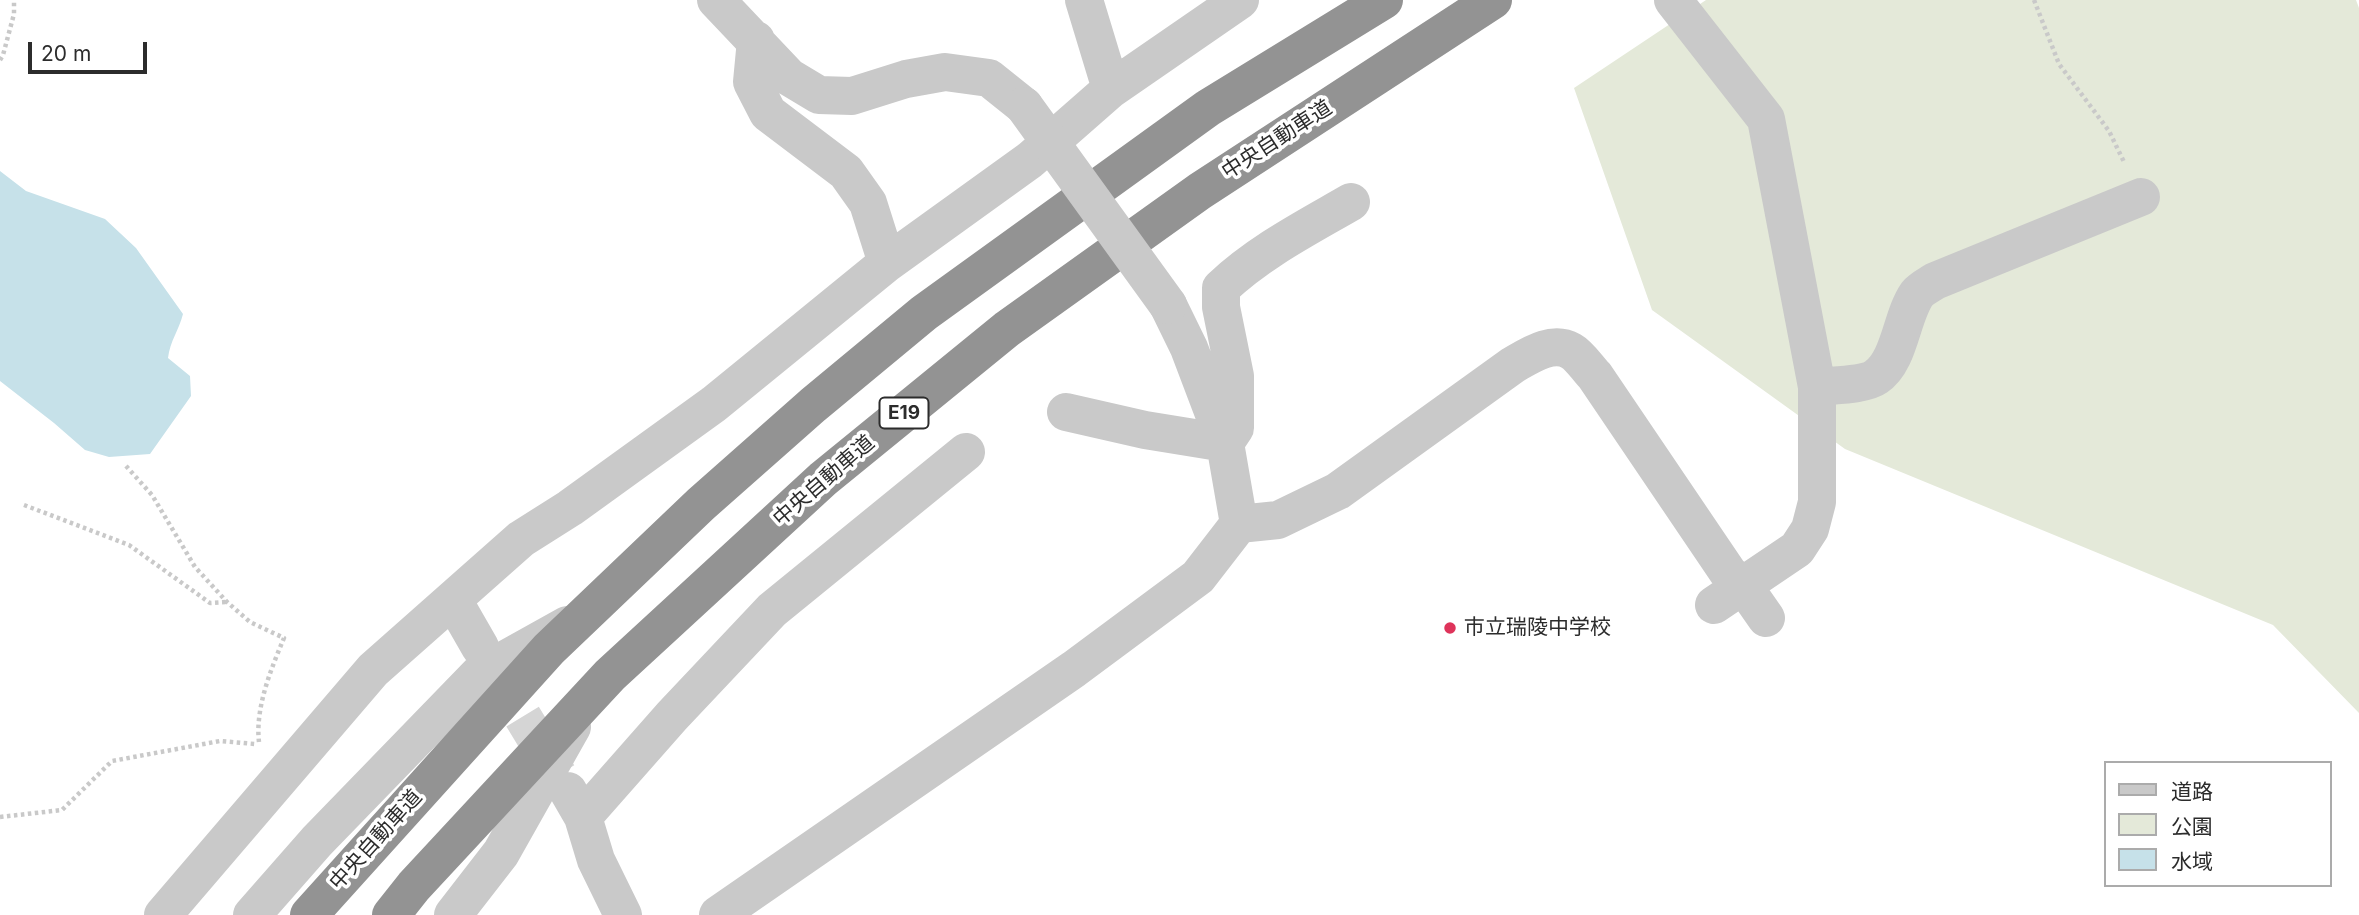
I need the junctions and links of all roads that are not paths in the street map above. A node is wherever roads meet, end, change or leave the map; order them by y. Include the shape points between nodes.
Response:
1 (716, 0) edge
2 (1084, 0) edge
3 (1240, 0) edge
4 (1384, 0) edge
5 (1493, 0) edge
6 (1673, 0) edge
7 (756, 40) junction
8 (1111, 89) junction
9 (2141, 197) road end
10 (1351, 202) dead end
11 (887, 263) junction
12 (1817, 387) junction
13 (1066, 412) dead end
14 (1225, 443) junction
15 (966, 452) dead end
16 (1239, 524) junction
17 (1728, 595) junction
18 (453, 600) junction
19 (586, 614) junction
20 (1766, 618) dead end
21 (480, 647) tunnel mouth
22 (588, 697) junction
23 (163, 915) edge
24 (252, 915) edge
25 (309, 915) edge
26 (391, 915) edge
27 (453, 915) edge
28 (623, 915) edge
29 (718, 915) edge

1 - 7 street
2 - 8 street
3 - 8 street
4 - 19 highway, 中央自動車道 via 1208,108 924,313 701,504
5 - 22 highway, 中央自動車道 / E19 via 1200,191 1007,329 823,479
6 - 12 street via 1766,119
7 - 11 street via 752,82 768,113 846,172 868,203
7 - 14 street, bridge via 789,77 819,95 852,96 945,72 989,78 1024,106 1168,305
8 - 11 street via 1030,160
9 - 12 street via 1935,281 1919,292 1909,308 1890,360 1876,378
10 - 14 street via 1294,234 1222,288 1221,307 1235,376 1234,428
11 - 18 street via 713,404 520,540
12 - 17 street via 1817,502 1810,529 1797,549
13 - 14 street
14 - 16 street
15 - 28 street via 772,610 672,716 576,804
16 - 17 street via 1278,520 1338,491 1513,365 1537,351 1562,348 1573,352 1595,376 1729,574
16 - 29 street via 1198,578
17 - 20 street
18 - 21 street
18 - 23 street via 373,670
19 - 24 street via 479,674
19 - 25 highway, 中央自動車道 via 549,649
22 - 26 highway, 中央自動車道 / E19
22 - 27 street via 501,853

